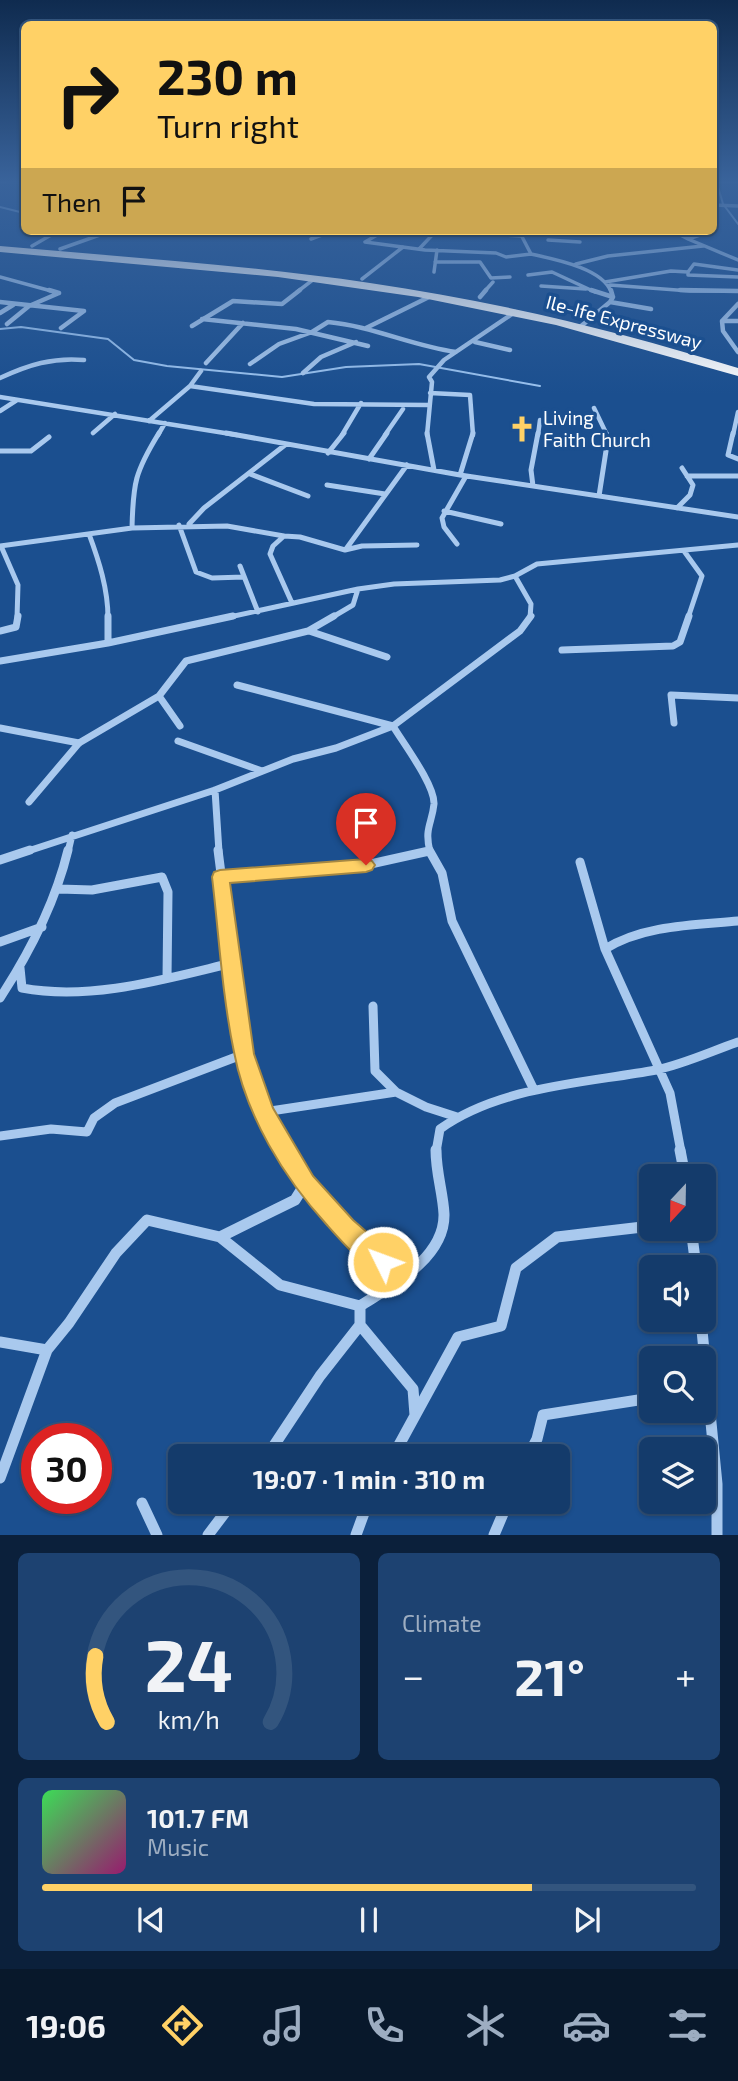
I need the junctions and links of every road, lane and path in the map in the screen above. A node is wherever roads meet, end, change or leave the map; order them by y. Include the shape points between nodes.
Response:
1 (54, 252) edge
2 (87, 252) edge
3 (396, 252) edge
4 (437, 252) edge
5 (469, 252) edge
6 (649, 252) edge
7 (719, 252) edge
8 (531, 254) joint
9 (737, 258) edge
10 (435, 262) junction
11 (575, 264) junction
12 (738, 270) edge
13 (434, 272) dead end
14 (688, 272) junction
15 (528, 275) dead end
16 (0, 276) edge
17 (738, 276) edge
18 (510, 277) dead end
19 (314, 279) junction
20 (362, 279) junction
21 (494, 282) dead end
22 (607, 284) junction
23 (541, 286) dead end
24 (590, 289) junction
25 (738, 291) edge
26 (431, 296) junction
27 (480, 297) junction
28 (613, 297) junction
29 (0, 302) edge
30 (610, 302) junction
31 (738, 304) edge
32 (13, 305) junction
33 (29, 306) junction
34 (651, 309) dead end
35 (515, 312) junction
36 (0, 313) edge
37 (202, 320) junction
38 (722, 321) junction
39 (738, 321) edge
40 (243, 323) junction
41 (7, 324) dead end
42 (584, 324) junction
43 (192, 326) dead end
44 (61, 328) dead end
45 (366, 328) junction
46 (312, 332) junction
47 (725, 336) junction
48 (738, 336) edge
49 (356, 342) junction
50 (475, 342) junction
51 (368, 345) dead end
52 (510, 350) dead end
53 (456, 352) junction
54 (738, 352) edge
55 (84, 360) dead end
56 (738, 360) edge
57 (206, 363) dead end
58 (250, 363) dead end
59 (201, 371) dead end
60 (738, 372) edge
61 (303, 373) dead end
62 (0, 378) edge
63 (190, 386) junction
64 (430, 393) junction
65 (0, 397) edge
66 (18, 400) junction
67 (361, 403) junction
68 (428, 405) junction
69 (594, 408) dead end
70 (403, 409) dead end
71 (0, 411) edge
72 (738, 412) edge
73 (115, 414) junction
74 (149, 421) junction
75 (540, 421) dead end
76 (165, 424) junction
77 (93, 433) dead end
78 (49, 437) dead end
79 (285, 445) junction
80 (0, 451) edge
81 (328, 453) junction
82 (369, 459) junction
83 (738, 459) edge
84 (407, 465) junction
85 (682, 468) dead end
86 (434, 470) junction
87 (250, 474) junction
88 (463, 475) junction
89 (687, 476) junction
90 (738, 476) edge
91 (327, 485) dead end
92 (533, 486) junction
93 (385, 494) junction
94 (308, 496) dead end
95 (600, 496) junction
96 (677, 508) junction
97 (444, 512) junction
98 (738, 517) edge
99 (189, 524) junction
100 (501, 524) dead end
101 (179, 525) junction
102 (132, 528) junction
103 (89, 534) junction
104 (284, 536) junction
105 (457, 544) dead end
106 (417, 545) dead end
107 (738, 545) edge
108 (1, 546) edge
109 (345, 550) junction
110 (684, 551) junction
111 (240, 566) dead end
112 (244, 576) junction
113 (514, 576) junction
114 (358, 589) junction
115 (292, 603) junction
116 (258, 612) junction
117 (0, 631) edge
118 (308, 631) junction
119 (108, 643) junction
120 (562, 650) dead end
121 (387, 657) dead end
122 (0, 661) edge
123 (237, 685) dead end
124 (159, 696) junction
125 (738, 698) edge
126 (674, 723) dead end
127 (180, 726) dead end
128 (393, 726) junction
129 (0, 728) edge
130 (177, 741) dead end
131 (79, 744) junction
132 (262, 771) junction
133 (215, 790) junction
134 (29, 802) dead end
135 (72, 835) junction
136 (429, 851) junction
137 (0, 860) edge
138 (580, 862) dead end
139 (220, 877) junction
140 (59, 889) junction
141 (738, 921) edge
142 (41, 926) junction
143 (0, 942) edge
144 (605, 948) junction
145 (232, 963) junction
146 (20, 968) junction
147 (167, 978) junction
148 (0, 998) edge
149 (373, 1006) dead end
150 (738, 1042) edge
151 (244, 1054) junction
152 (660, 1069) junction
153 (534, 1090) junction
154 (396, 1092) junction
155 (264, 1112) junction
156 (457, 1117) junction
157 (0, 1136) edge
158 (683, 1164) edge
159 (305, 1184) junction
160 (639, 1227) edge
161 (220, 1237) junction
162 (402, 1279) junction
163 (360, 1306) junction
164 (360, 1325) junction
165 (0, 1342) edge
166 (47, 1350) junction
167 (639, 1400) edge
168 (415, 1416) junction
169 (710, 1423) edge
170 (275, 1444) edge
171 (400, 1444) edge
172 (534, 1444) edge
173 (0, 1478) edge
174 (142, 1503) dead end
175 (224, 1514) edge
176 (364, 1514) edge
177 (503, 1514) edge
178 (157, 1535) edge
179 (208, 1535) edge
180 (356, 1535) edge
181 (494, 1535) edge
182 (717, 1535) edge

1 - 19 highway, Ile-Ife Expressway
2 - 20 highway, Ile-Ife Expressway
3 - 20 street
4 - 10 street
5 - 8 street via 506,257
6 - 11 street
7 - 9 street
8 - 11 street
10 - 13 street
10 - 18 street via 480,261 491,278
11 - 22 street
12 - 14 street via 694,264
14 - 17 street
14 - 22 street
15 - 24 street via 552,272
16 - 33 street via 59,292
19 - 26 highway, Ile-Ife Expressway
19 - 37 street via 279,305 233,301
20 - 27 highway, Ile-Ife Expressway
21 - 27 street
22 - 25 street
22 - 28 street
23 - 24 street
24 - 28 street
26 - 35 highway, Ile-Ife Expressway
26 - 45 street
27 - 42 highway, Ile-Ife Expressway
28 - 30 street
29 - 32 street
30 - 34 street
30 - 42 street
31 - 38 street
32 - 33 street
32 - 36 street
33 - 41 street
33 - 44 street via 85,311
35 - 42 highway, Ile-Ife Expressway
35 - 50 street
37 - 40 street
37 - 43 street
38 - 39 street
38 - 47 street
40 - 46 street
40 - 57 street
42 - 56 highway, Ile-Ife Expressway via 665,339
42 - 60 highway, Ile-Ife Expressway
45 - 46 street via 328,322
45 - 53 street
46 - 49 street
46 - 58 street via 279,344
47 - 48 street
47 - 54 street
49 - 51 street
49 - 61 street via 321,357
50 - 52 street
50 - 53 street
53 - 64 street via 429,377
55 - 62 street via 40,360
59 - 63 street
63 - 67 street via 314,404
63 - 74 street
64 - 68 street
64 - 88 street via 470,395 473,438 463,461
65 - 66 street
66 - 71 street
66 - 73 street
67 - 68 street
67 - 81 street
68 - 86 street via 426,430
69 - 95 street via 608,438
70 - 82 street
72 - 83 street via 728,455
73 - 74 street
73 - 77 street
74 - 76 street
75 - 92 street via 530,467
76 - 79 street
76 - 102 street via 139,466 133,486
78 - 80 street via 31,451
79 - 81 street
79 - 87 street
81 - 82 street
82 - 84 street
84 - 86 street
84 - 93 street
85 - 89 street
86 - 88 street
87 - 94 street
87 - 99 street
88 - 92 street
88 - 97 street
89 - 90 street
89 - 96 street via 693,485 690,495
91 - 93 street
92 - 95 street
93 - 109 street
95 - 96 street
96 - 98 street
97 - 100 street
97 - 105 street via 444,527
99 - 101 street
99 - 104 street via 253,528
101 - 102 street
101 - 112 street via 195,573 203,579
102 - 103 street
103 - 108 street
103 - 119 street via 108,602
104 - 109 street
104 - 115 street via 270,554
106 - 109 street
107 - 110 street
108 - 117 street via 18,575 18,603 16,627
110 - 113 street via 537,564
110 - 120 street via 702,576 680,642 673,646
111 - 112 street
112 - 116 street
113 - 114 street
113 - 128 street via 531,601 531,619
114 - 115 street
114 - 118 street via 353,605
115 - 116 street
116 - 119 street
118 - 121 street
118 - 124 street via 191,658
119 - 122 street
123 - 128 street
124 - 127 street
124 - 131 street
125 - 126 street via 671,695
128 - 132 street
128 - 136 street via 430,788 434,802 426,831
129 - 131 street
130 - 132 street
131 - 134 street
132 - 133 street
133 - 135 street
133 - 139 street
135 - 137 street
135 - 140 street
136 - 139 street via 366,865
136 - 153 street via 442,873 452,921
138 - 144 street
139 - 145 street
140 - 142 street
140 - 147 street via 92,890 162,877 168,892
141 - 144 street via 615,940
142 - 143 street
142 - 146 street
144 - 152 street
145 - 147 street
145 - 151 street
146 - 147 street via 22,988 36,993
146 - 148 street
149 - 154 street via 375,1071
150 - 152 street
151 - 155 street
151 - 157 street via 116,1103 94,1118 87,1132 51,1129
152 - 153 street
152 - 158 street via 670,1093
153 - 156 street
154 - 155 street
154 - 156 street
155 - 159 street
156 - 162 street via 440,1129 436,1141 443,1215 440,1236
159 - 161 street via 295,1200
159 - 162 street
160 - 168 street via 557,1237 516,1268 501,1326 458,1337
161 - 163 street via 280,1286
161 - 166 street via 147,1220 116,1253
162 - 163 street
163 - 164 street
164 - 168 street via 413,1390
164 - 170 street
165 - 166 street
166 - 173 street
167 - 172 street via 542,1415
168 - 171 street
169 - 182 street
174 - 178 street
175 - 179 street
176 - 180 street
177 - 181 street

